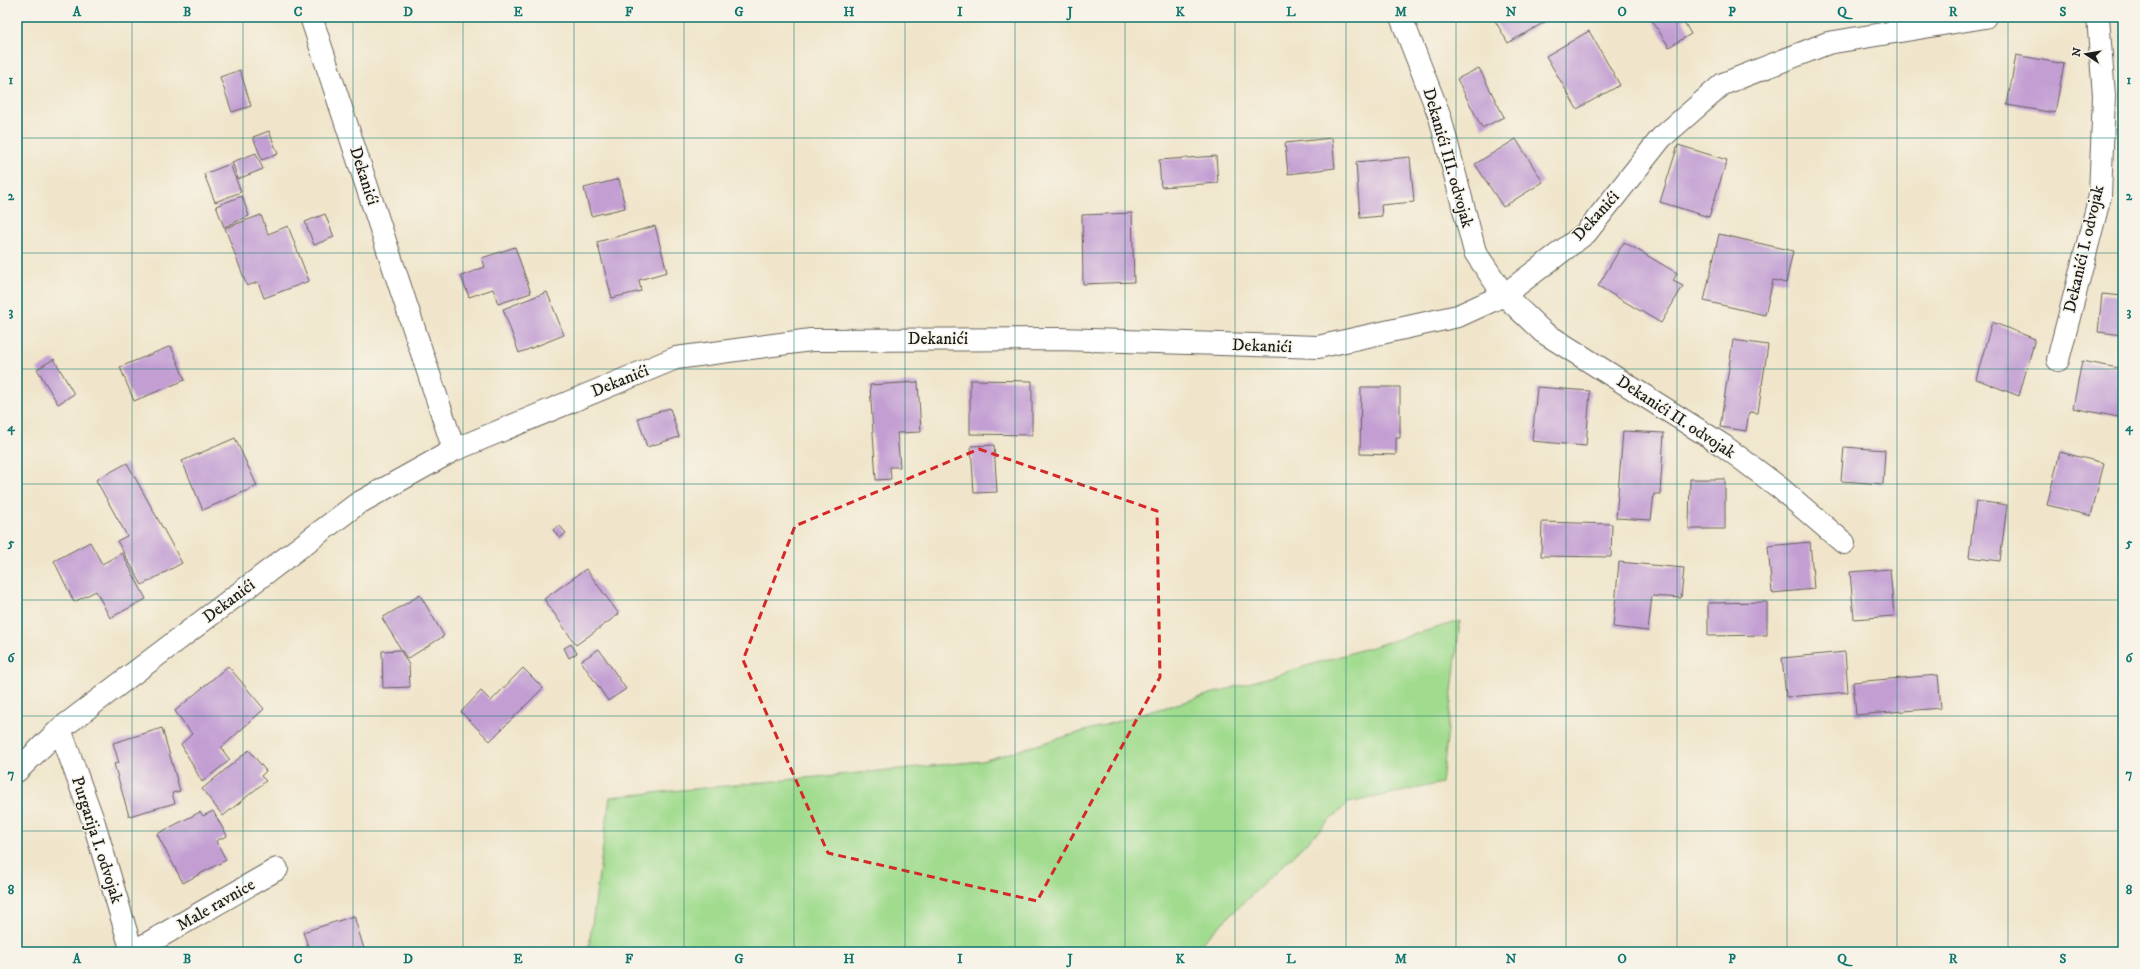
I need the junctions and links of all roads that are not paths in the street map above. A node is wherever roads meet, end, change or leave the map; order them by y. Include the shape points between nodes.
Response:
1 (311, 17) edge
2 (1401, 17) edge
3 (1985, 17) edge
4 (2098, 17) edge
5 (1504, 295) junction
6 (2058, 360) dead end
7 (454, 450) junction
8 (1844, 543) dead end
9 (60, 729) junction
10 (17, 771) edge
11 (277, 869) dead end
12 (132, 952) edge

1 - 7 street, Dekanići
2 - 5 street, Dekanići III. odvojak via 1440,117 1475,252
3 - 5 street, Dekanići via 1828,43 1723,84 1661,138 1586,232
4 - 6 street, Dekanići I. odvojak via 2104,96 2100,196
5 - 7 street, Dekanići via 1458,316 1318,347 1059,339 811,340 676,358
5 - 8 street, Dekanići II. odvojak via 1543,332 1730,451 1780,488
7 - 9 street, Dekanići via 357,504
9 - 10 street, Dekanići
9 - 12 street, Purgarija I. odvojak via 94,823
11 - 12 street, Male ravnice

